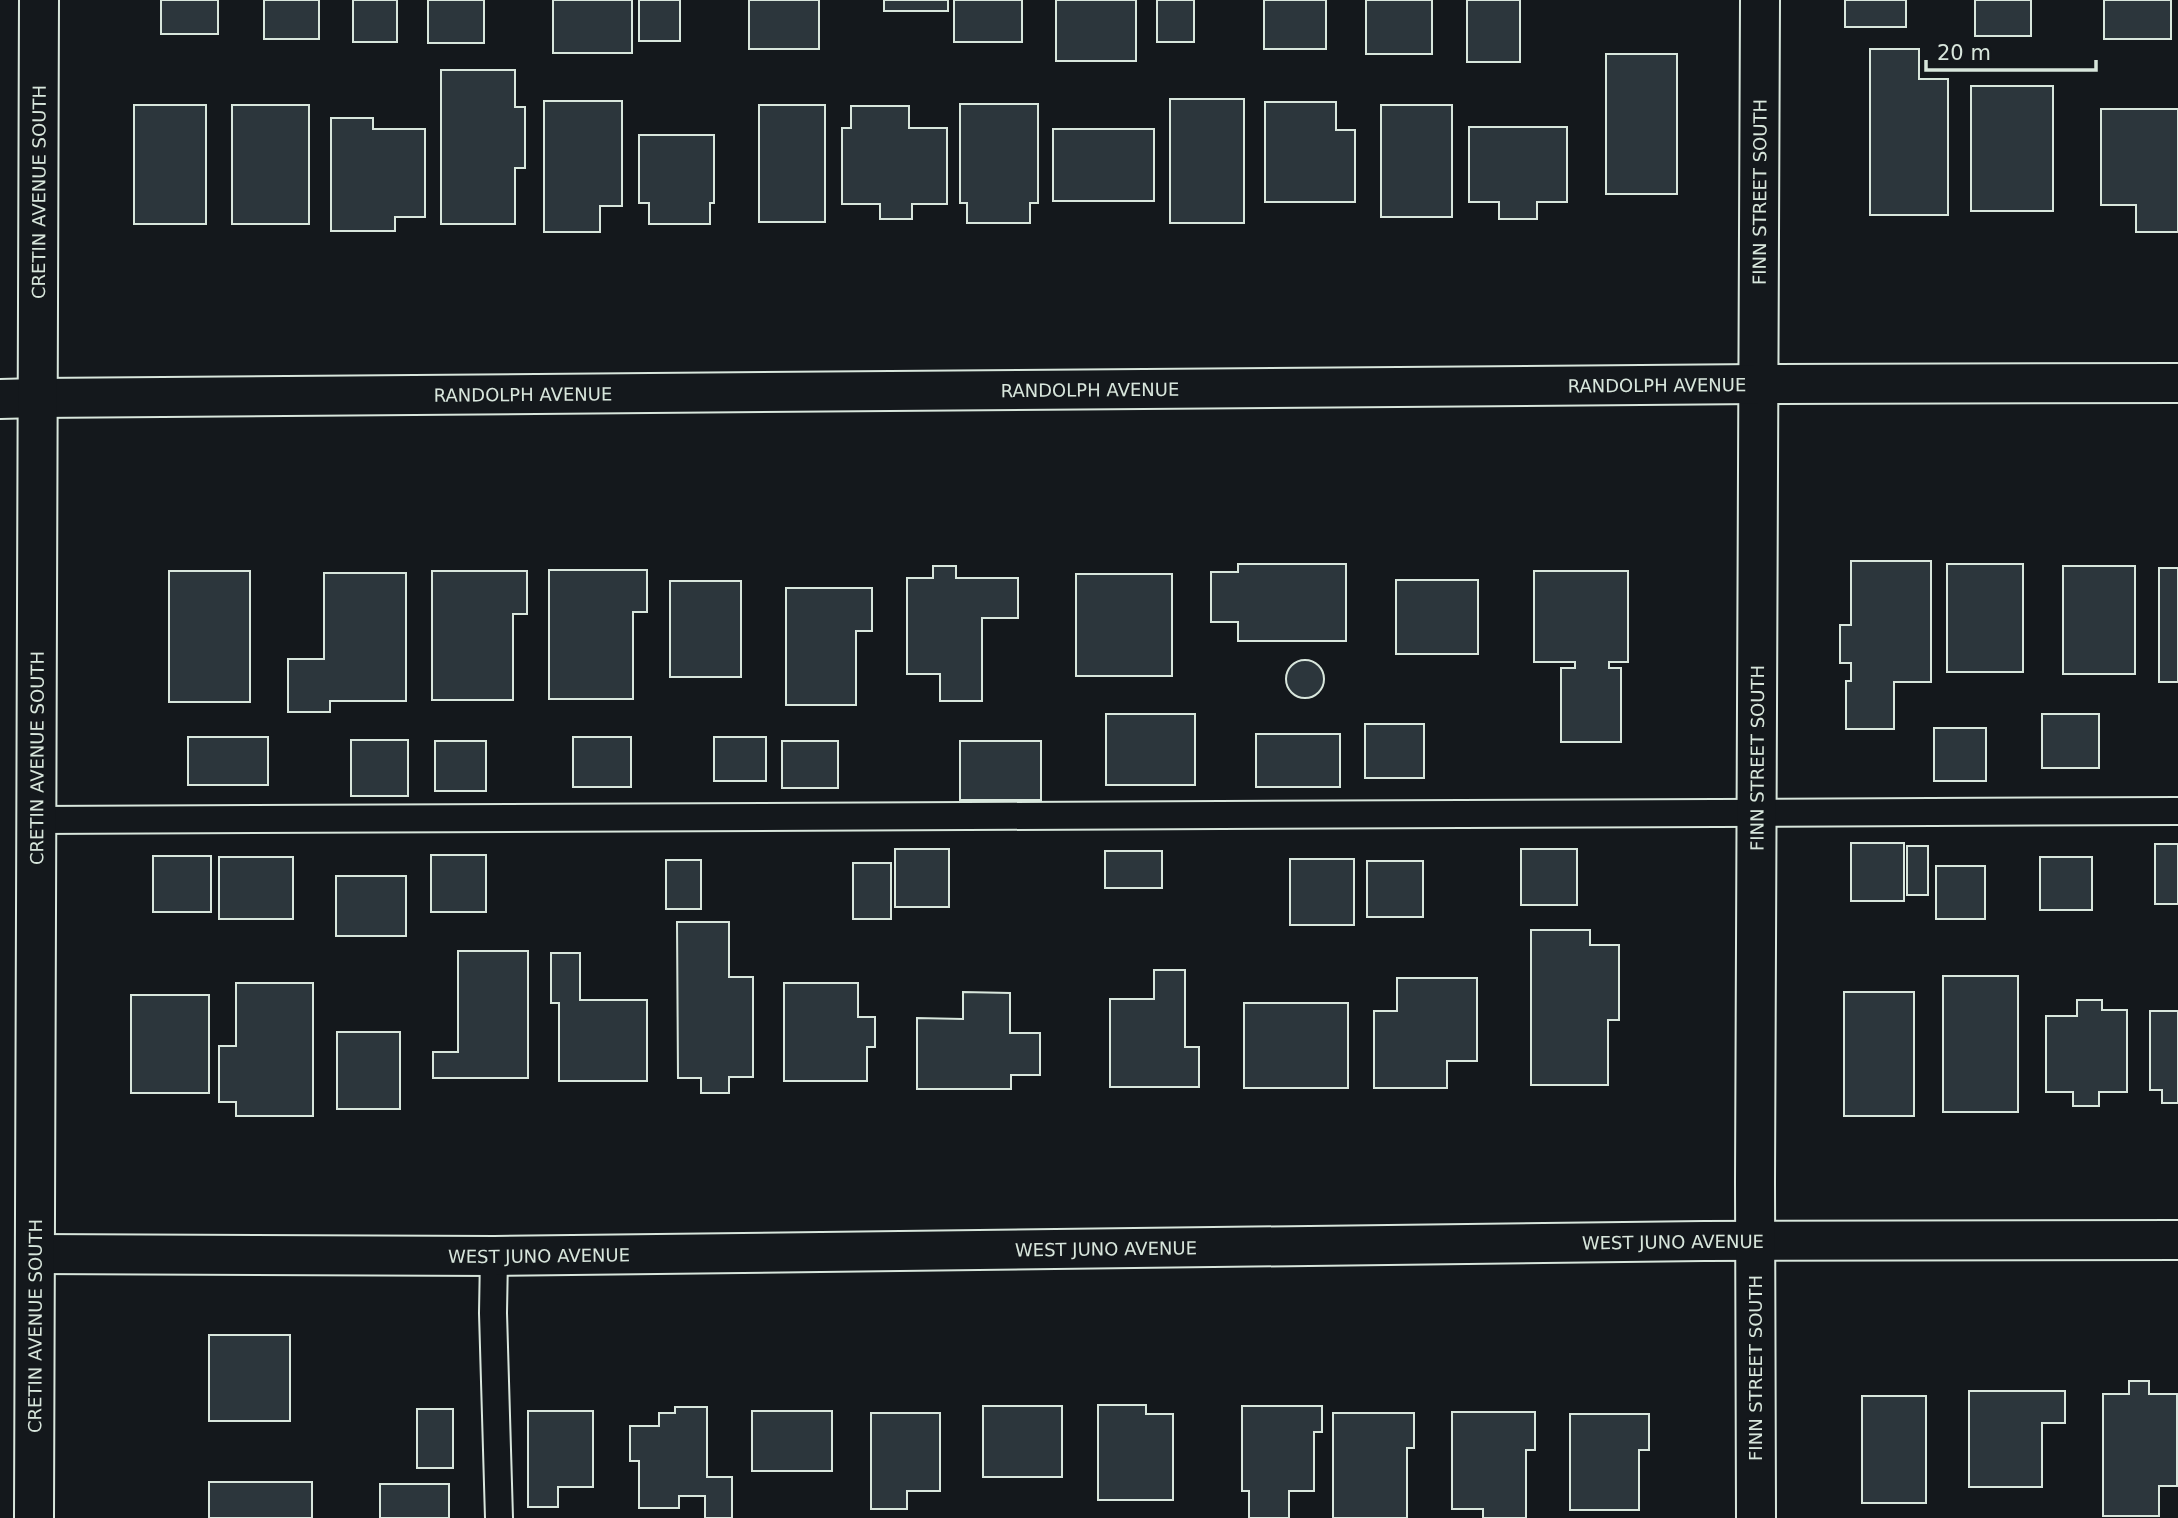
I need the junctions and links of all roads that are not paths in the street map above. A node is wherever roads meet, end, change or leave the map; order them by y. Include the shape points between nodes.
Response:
1 (40, 0) edge
2 (1760, 0) edge
3 (2178, 383) edge
4 (1758, 384) junction
5 (38, 398) junction
6 (0, 399) edge
7 (1756, 811) junction
8 (2178, 811) edge
9 (36, 820) junction
10 (2178, 1240) edge
11 (1755, 1241) junction
12 (35, 1254) junction
13 (494, 1256) junction
14 (34, 1518) edge
15 (499, 1518) edge
16 (1756, 1518) edge

1 - 5 street, CRETIN AVENUE SOUTH
2 - 4 street, FINN STREET SOUTH
3 - 4 street, RANDOLPH AVENUE
4 - 5 street, RANDOLPH AVENUE
4 - 7 street, FINN STREET SOUTH
5 - 6 street, RANDOLPH AVENUE
5 - 9 street, CRETIN AVENUE SOUTH
7 - 8 lane
7 - 9 lane
7 - 11 street, FINN STREET SOUTH
9 - 12 street, CRETIN AVENUE SOUTH
10 - 11 street, WEST JUNO AVENUE
11 - 13 street, WEST JUNO AVENUE
11 - 16 street, FINN STREET SOUTH
12 - 13 street, WEST JUNO AVENUE
12 - 14 street, CRETIN AVENUE SOUTH
13 - 15 lane

